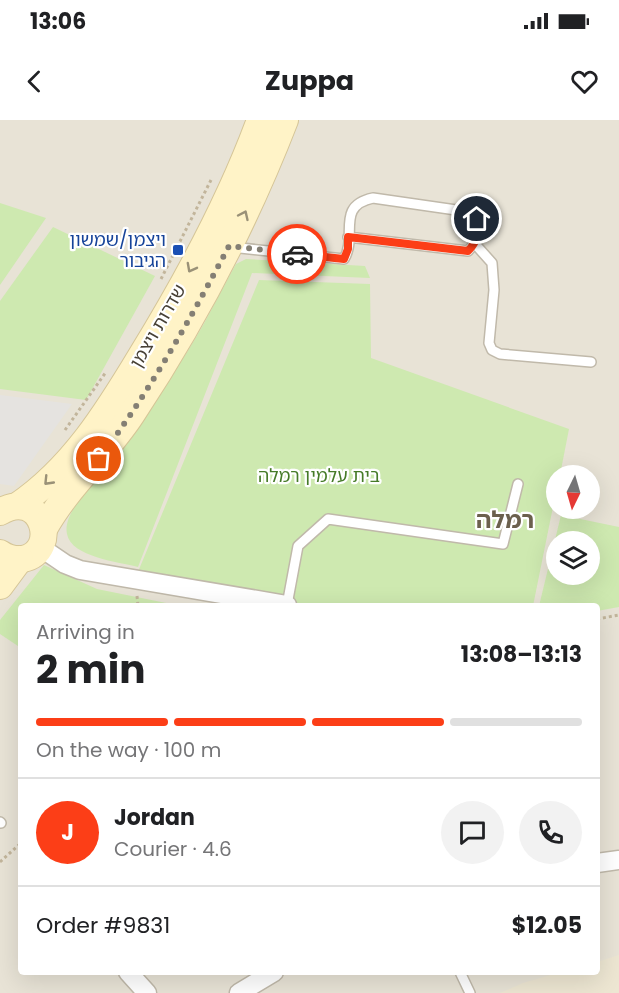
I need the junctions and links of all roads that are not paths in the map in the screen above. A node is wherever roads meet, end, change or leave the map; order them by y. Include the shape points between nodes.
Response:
1 (260, 120) edge
2 (285, 120) edge
3 (348, 237) junction
4 (475, 244) junction
5 (229, 246) junction
6 (591, 362) dead end
7 (518, 484) dead end
8 (6, 507) edge
9 (26, 547) edge
10 (0, 586) edge
11 (275, 603) edge
12 (287, 603) edge
13 (619, 860) edge
14 (600, 863) edge
15 (131, 975) edge
16 (269, 975) edge
17 (461, 975) edge
18 (147, 993) edge
19 (239, 993) edge
20 (470, 993) edge

1 -> 8 main road, שדרות ויצמן via 169,311 113,402 45,485
5 -> 2 main road, שדרות ויצמן
3 - 4 lane via 468,251
3 - 4 lane via 353,209 360,201 373,198 470,212 479,229
3 - 5 lane via 347,254 339,259
4 - 6 lane via 492,263 492,350 500,354
5 - 9 main road, שדרות ויצמן via 189,322 132,415
7 - 12 lane via 503,544 328,519 298,546
8 - 9 main road via 25,507 37,515
9 - 10 main road, שדרות ויצמן
9 - 11 street via 80,570
13 - 14 street
15 - 18 street
16 - 19 street
17 - 20 lane

